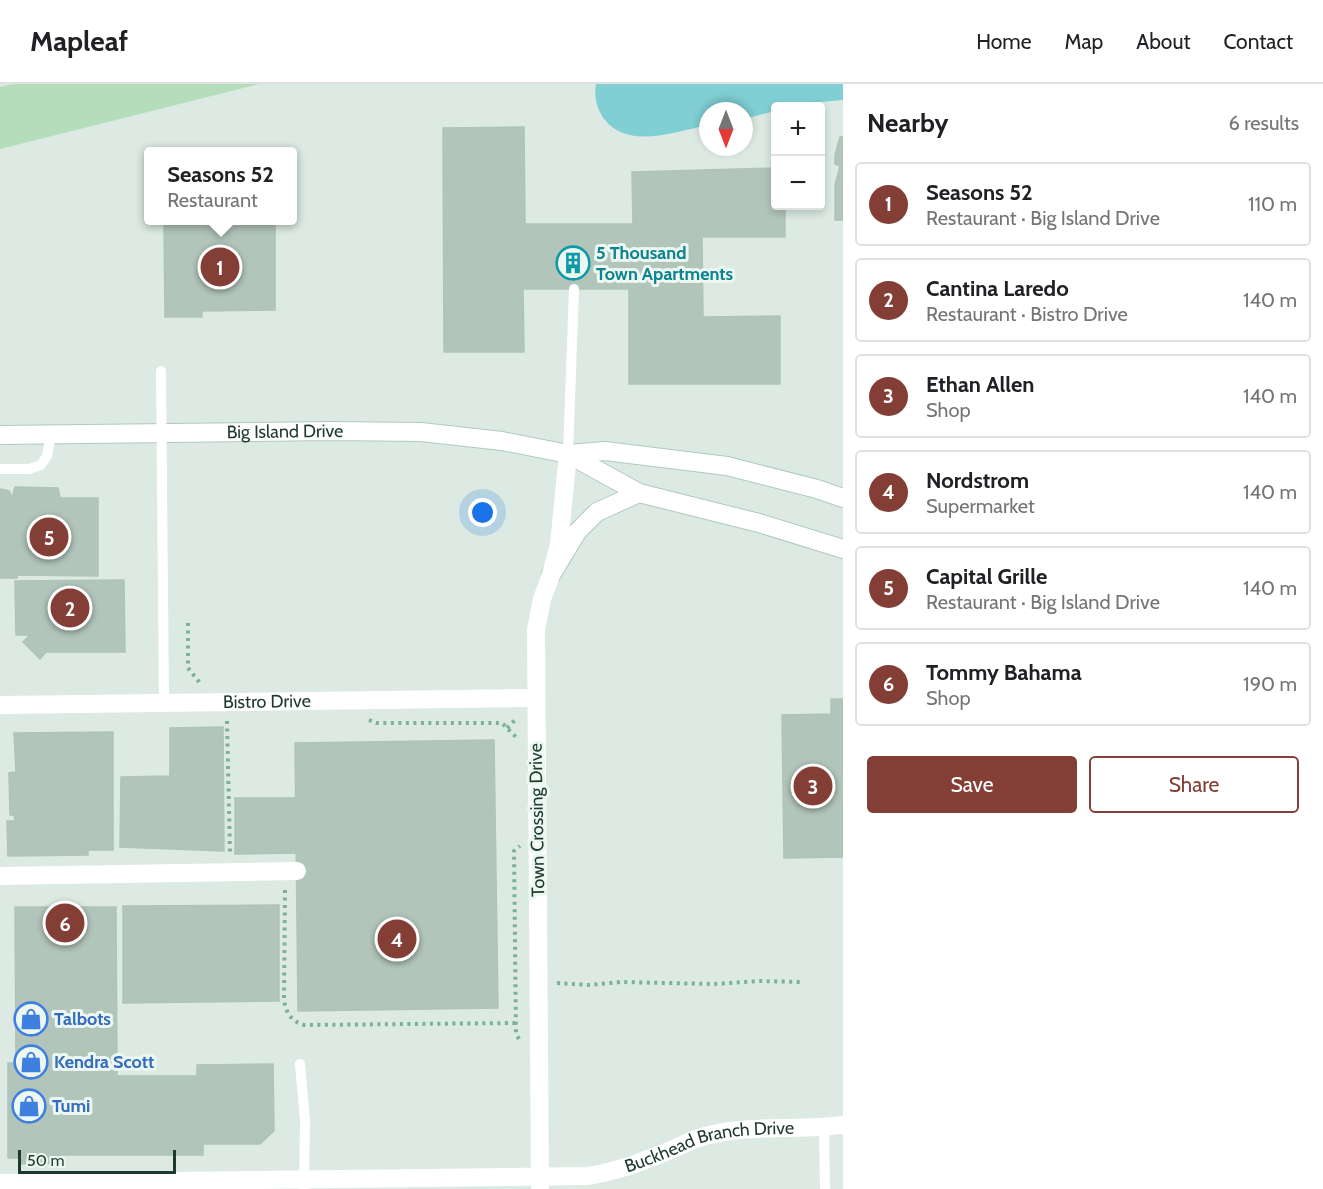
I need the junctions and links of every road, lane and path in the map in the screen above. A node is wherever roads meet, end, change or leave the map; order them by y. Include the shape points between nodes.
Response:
1 (574, 289) dead end
2 (161, 371) dead end
3 (51, 434) junction
4 (161, 434) junction
5 (0, 435) edge
6 (568, 454) junction
7 (0, 469) edge
8 (639, 493) junction
9 (843, 498) edge
10 (843, 549) edge
11 (551, 575) junction
12 (188, 623) dead end
13 (202, 686) dead end
14 (536, 698) junction
15 (164, 703) junction
16 (0, 705) edge
17 (360, 717) dead end
18 (516, 719) dead end
19 (219, 722) dead end
20 (507, 728) junction
21 (519, 740) dead end
22 (521, 845) dead end
23 (291, 871) joint
24 (230, 872) junction
25 (0, 876) edge
26 (800, 982) dead end
27 (553, 983) dead end
28 (517, 1023) junction
29 (520, 1040) dead end
30 (300, 1064) dead end
31 (843, 1125) edge
32 (824, 1128) junction
33 (0, 1183) edge
34 (540, 1183) edge
35 (304, 1184) edge
36 (825, 1189) edge

1 - 6 lane
2 - 4 lane
3 - 4 street, Big Island Drive
3 - 5 street, Big Island Drive
3 - 7 lane via 41,465
4 - 6 street, Big Island Drive via 421,432 502,441
4 - 15 lane
6 - 8 street, Big Island Drive
6 - 9 street, Big Island Drive via 605,452 727,466
6 - 11 street, Town Crossing Drive via 559,544
8 - 10 street, Big Island Drive
8 - 11 street via 597,512 577,532
11 - 14 street, Town Crossing Drive via 536,630
12 - 13 path via 188,668
14 - 15 street, Bistro Drive
14 - 34 street, Town Crossing Drive
15 - 16 street, Bistro Drive
17 - 20 path via 376,723 502,723
18 - 20 path
19 - 24 path via 228,721
20 - 21 path
22 - 28 path via 514,851
23 - 24 street
23 - 28 path via 284,1000 294,1021 304,1025
24 - 25 street
26 - 27 path
28 - 29 path via 516,1035
30 - 35 lane via 305,1121
31 - 32 street, Buckhead Branch Drive
32 - 34 street, Buckhead Branch Drive via 739,1129 704,1136 607,1173
32 - 36 lane
33 - 35 street, Buckhead Branch Drive
34 - 35 street, Buckhead Branch Drive

